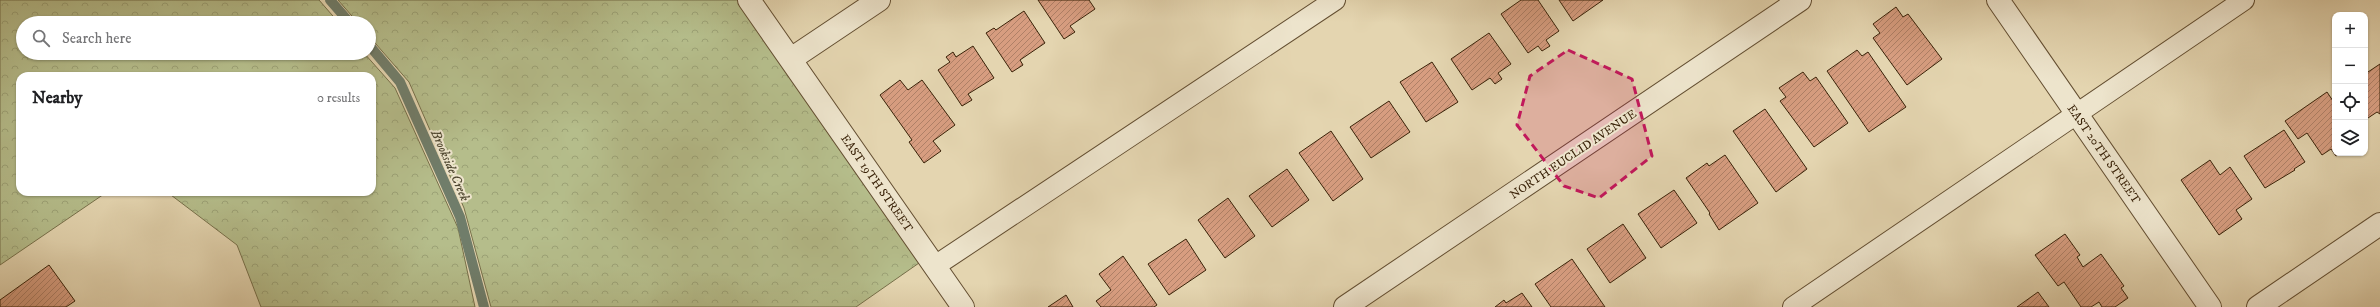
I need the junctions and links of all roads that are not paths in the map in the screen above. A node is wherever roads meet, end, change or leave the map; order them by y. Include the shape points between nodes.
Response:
1 (750, 0) edge
2 (879, 0) edge
3 (1335, 0) edge
4 (1800, 0) edge
5 (1998, 0) edge
6 (2244, 0) edge
7 (791, 59) junction
8 (2077, 115) junction
9 (2380, 224) edge
10 (935, 266) junction
11 (963, 307) edge
12 (1345, 307) edge
13 (1793, 307) edge
14 (2210, 307) edge
15 (2258, 307) edge

1 - 7 street, EAST 19TH STREET
2 - 7 street
3 - 10 lane
4 - 12 street, NORTH EUCLID AVENUE
5 - 8 street, EAST 20TH STREET
6 - 8 lane
7 - 10 street, EAST 19TH STREET
8 - 13 lane
8 - 14 street, EAST 20TH STREET
9 - 15 street
10 - 11 street, EAST 19TH STREET

